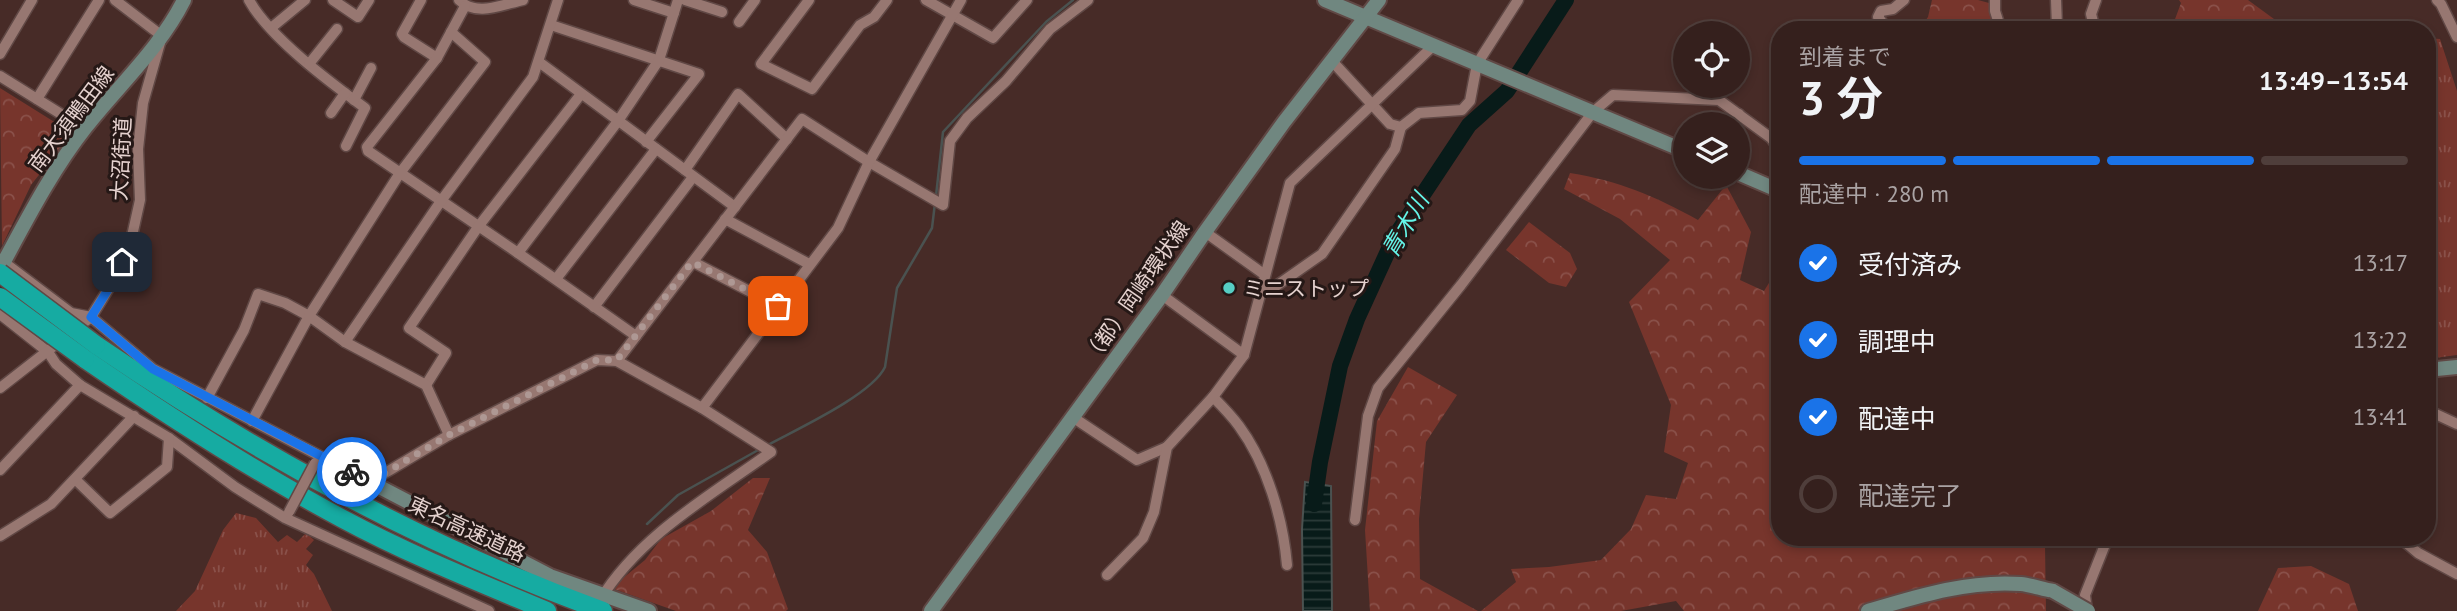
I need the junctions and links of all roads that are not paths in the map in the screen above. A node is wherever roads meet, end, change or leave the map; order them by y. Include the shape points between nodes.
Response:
1 (32, 0) edge
2 (99, 0) edge
3 (115, 0) edge
4 (184, 0) edge
5 (249, 0) edge
6 (305, 0) edge
7 (333, 0) edge
8 (369, 0) edge
9 (421, 0) edge
10 (523, 0) edge
11 (558, 0) edge
12 (634, 0) edge
13 (678, 0) edge
14 (685, 0) edge
15 (755, 0) edge
16 (809, 0) edge
17 (887, 0) edge
18 (926, 0) edge
19 (961, 0) edge
20 (1027, 0) edge
21 (1088, 0) edge
22 (1325, 0) edge
23 (1379, 0) edge
24 (1518, 0) edge
25 (1905, 0) edge
26 (1995, 0) edge
27 (2056, 0) edge
28 (2096, 0) edge
29 (2437, 0) edge
30 (462, 3) edge
31 (722, 12) dead end
32 (674, 13) junction
33 (952, 15) junction
34 (1366, 18) junction
35 (1881, 21) edge
36 (1998, 21) edge
37 (2057, 21) edge
38 (2093, 21) edge
39 (738, 22) dead end
40 (551, 25) junction
41 (271, 28) junction
42 (337, 29) dead end
43 (452, 32) junction
44 (162, 36) junction
45 (2457, 37) edge
46 (1433, 46) junction
47 (0, 54) edge
48 (437, 58) junction
49 (659, 60) junction
50 (1332, 61) junction
51 (539, 62) junction
52 (309, 64) junction
53 (1479, 64) junction
54 (371, 68) dead end
55 (0, 76) edge
56 (582, 94) junction
57 (349, 97) junction
58 (37, 99) junction
59 (1372, 106) junction
60 (1730, 112) edge
61 (331, 113) dead end
62 (1593, 113) junction
63 (618, 121) junction
64 (1750, 125) edge
65 (1401, 127) junction
66 (85, 129) junction
67 (1771, 134) edge
68 (787, 139) junction
69 (646, 142) junction
70 (346, 146) dead end
71 (1673, 146) edge
72 (656, 149) junction
73 (869, 162) junction
74 (400, 173) junction
75 (689, 174) junction
76 (1750, 178) edge
77 (1771, 187) edge
78 (441, 201) junction
79 (735, 207) junction
80 (725, 219) junction
81 (478, 227) junction
82 (1205, 232) junction
83 (518, 253) junction
84 (692, 262) junction
85 (809, 264) junction
86 (1, 266) edge
87 (1265, 275) junction
88 (556, 279) junction
89 (1261, 290) junction
90 (1162, 295) junction
91 (0, 297) edge
92 (778, 306) junction
93 (594, 307) junction
94 (0, 313) edge
95 (309, 316) junction
96 (91, 317) junction
97 (636, 336) junction
98 (345, 342) junction
99 (48, 352) junction
100 (90, 352) junction
101 (1244, 355) junction
102 (617, 360) junction
103 (2457, 368) edge
104 (2436, 369) edge
105 (80, 385) junction
106 (426, 385) junction
107 (0, 388) edge
108 (1213, 397) junction
109 (208, 398) junction
110 (702, 408) junction
111 (2436, 414) edge
112 (134, 416) junction
113 (1074, 418) junction
114 (252, 421) junction
115 (2457, 424) edge
116 (449, 435) junction
117 (169, 438) junction
118 (1167, 447) junction
119 (318, 459) junction
120 (0, 470) edge
121 (76, 480) junction
122 (370, 482) junction
123 (287, 515) junction
124 (1355, 520) dead end
125 (0, 536) edge
126 (2104, 546) edge
127 (2410, 546) edge
128 (1287, 565) dead end
129 (2457, 574) edge
130 (1107, 575) dead end
131 (602, 602) edge
132 (489, 611) edge
133 (547, 611) edge
134 (649, 611) edge
135 (931, 611) edge
136 (1868, 611) edge
137 (2087, 611) edge

1 - 47 street
2 - 58 street
3 - 44 street
4 - 44 street, 南大須鴨田線
5 - 41 street
6 - 41 street
7 - 8 street via 358,17
9 - 48 street via 402,34
10 - 30 street via 474,10
11 - 40 street
12 - 32 street
13 - 32 street
14 - 31 street
15 - 39 street
16 - 17 street via 761,64 812,89 860,25 874,17
18 - 33 street
19 - 33 street
20 - 33 street via 993,38
21 - 73 street via 1050,29 950,141 943,205
22 - 34 street
23 - 34 street, （都）岡崎環状線
24 - 53 street
25 - 35 street via 1893,9 1881,10
26 - 36 street
27 - 37 street
28 - 38 street
29 - 45 street
30 - 43 street
32 - 49 street
33 - 73 street
34 - 46 street
34 - 50 street, （都）岡崎環状線
40 - 49 street
40 - 51 street
41 - 52 street
42 - 52 street
43 - 48 street
43 - 74 street via 485,62
44 - 66 street, 南大須鴨田線
44 - 96 street, 大沼街道 via 143,103 138,149 140,200 132,236
46 - 53 street
46 - 59 street
48 - 74 street via 367,148
49 - 63 street
49 - 69 street via 699,74
50 - 59 street
50 - 82 street, （都）岡崎環状線
51 - 56 street
51 - 78 street via 533,77
52 - 57 street
53 - 62 street
53 - 65 street via 1470,101 1462,110 1419,113
54 - 57 street
55 - 58 street
56 - 63 street
56 - 81 street
57 - 61 street
57 - 70 street via 365,108
58 - 66 street
59 - 65 street via 1390,124
59 - 87 street via 1290,183
60 - 62 street via 1719,100 1613,95
62 - 71 street
62 - 124 street via 1378,388 1368,416
63 - 69 street
63 - 83 street
64 - 67 street
65 - 89 street via 1395,149 1322,254 1269,291
66 - 86 street, 南大須鴨田線
68 - 73 street via 802,120
68 - 75 street via 738,94
68 - 79 street
69 - 72 street
72 - 75 street
72 - 88 street
73 - 85 street via 838,228
74 - 78 street
74 - 95 street
75 - 79 street
75 - 93 street
76 - 77 street
78 - 81 street
78 - 98 street
79 - 80 street
80 - 84 street
80 - 85 street
81 - 83 street
81 - 106 street via 410,328 446,353
82 - 87 street
82 - 90 street, （都）岡崎環状線
83 - 88 street
84 - 92 street
84 - 97 street
85 - 92 street
86 - 96 street via 71,313
86 - 100 highway, 東名高速道路, bridge
87 - 89 street
88 - 93 street
89 - 101 street
90 - 101 street
90 - 113 street, （都）岡崎環状線
91 - 100 highway, 東名高速道路, bridge
92 - 110 street
93 - 97 street
94 - 99 street
95 - 98 street
95 - 109 street via 258,293
95 - 114 street
96 - 99 street, 大沼街道
96 - 109 street via 153,369
97 - 102 street
98 - 106 street
99 - 105 street
99 - 107 street
100 - 131 highway, 東名高速道路 via 404,527 504,572
100 - 133 highway, 東名高速道路 via 218,447 344,519
101 - 108 street
102 - 110 street
102 - 116 street via 597,360
103 - 104 street
105 - 112 street
105 - 120 street
106 - 116 street
108 - 118 street
108 - 128 street via 1240,427 1268,480
109 - 114 street
110 - 131 street via 771,452 673,520 612,578
111 - 115 street
112 - 117 street
112 - 121 street
113 - 118 street via 1137,460
113 - 135 street, （都）岡崎環状線
114 - 119 street
116 - 122 street
117 - 121 street via 167,467 110,513
117 - 123 street via 235,487
118 - 130 street via 1154,512 1143,538
119 - 122 street
119 - 123 street, bridge
121 - 125 street via 51,504
122 - 131 street
123 - 132 street
126 - 137 street via 2085,595
127 - 129 street
131 - 134 street
136 - 137 street, bridge via 1924,594 1985,584 2023,584 2053,592

